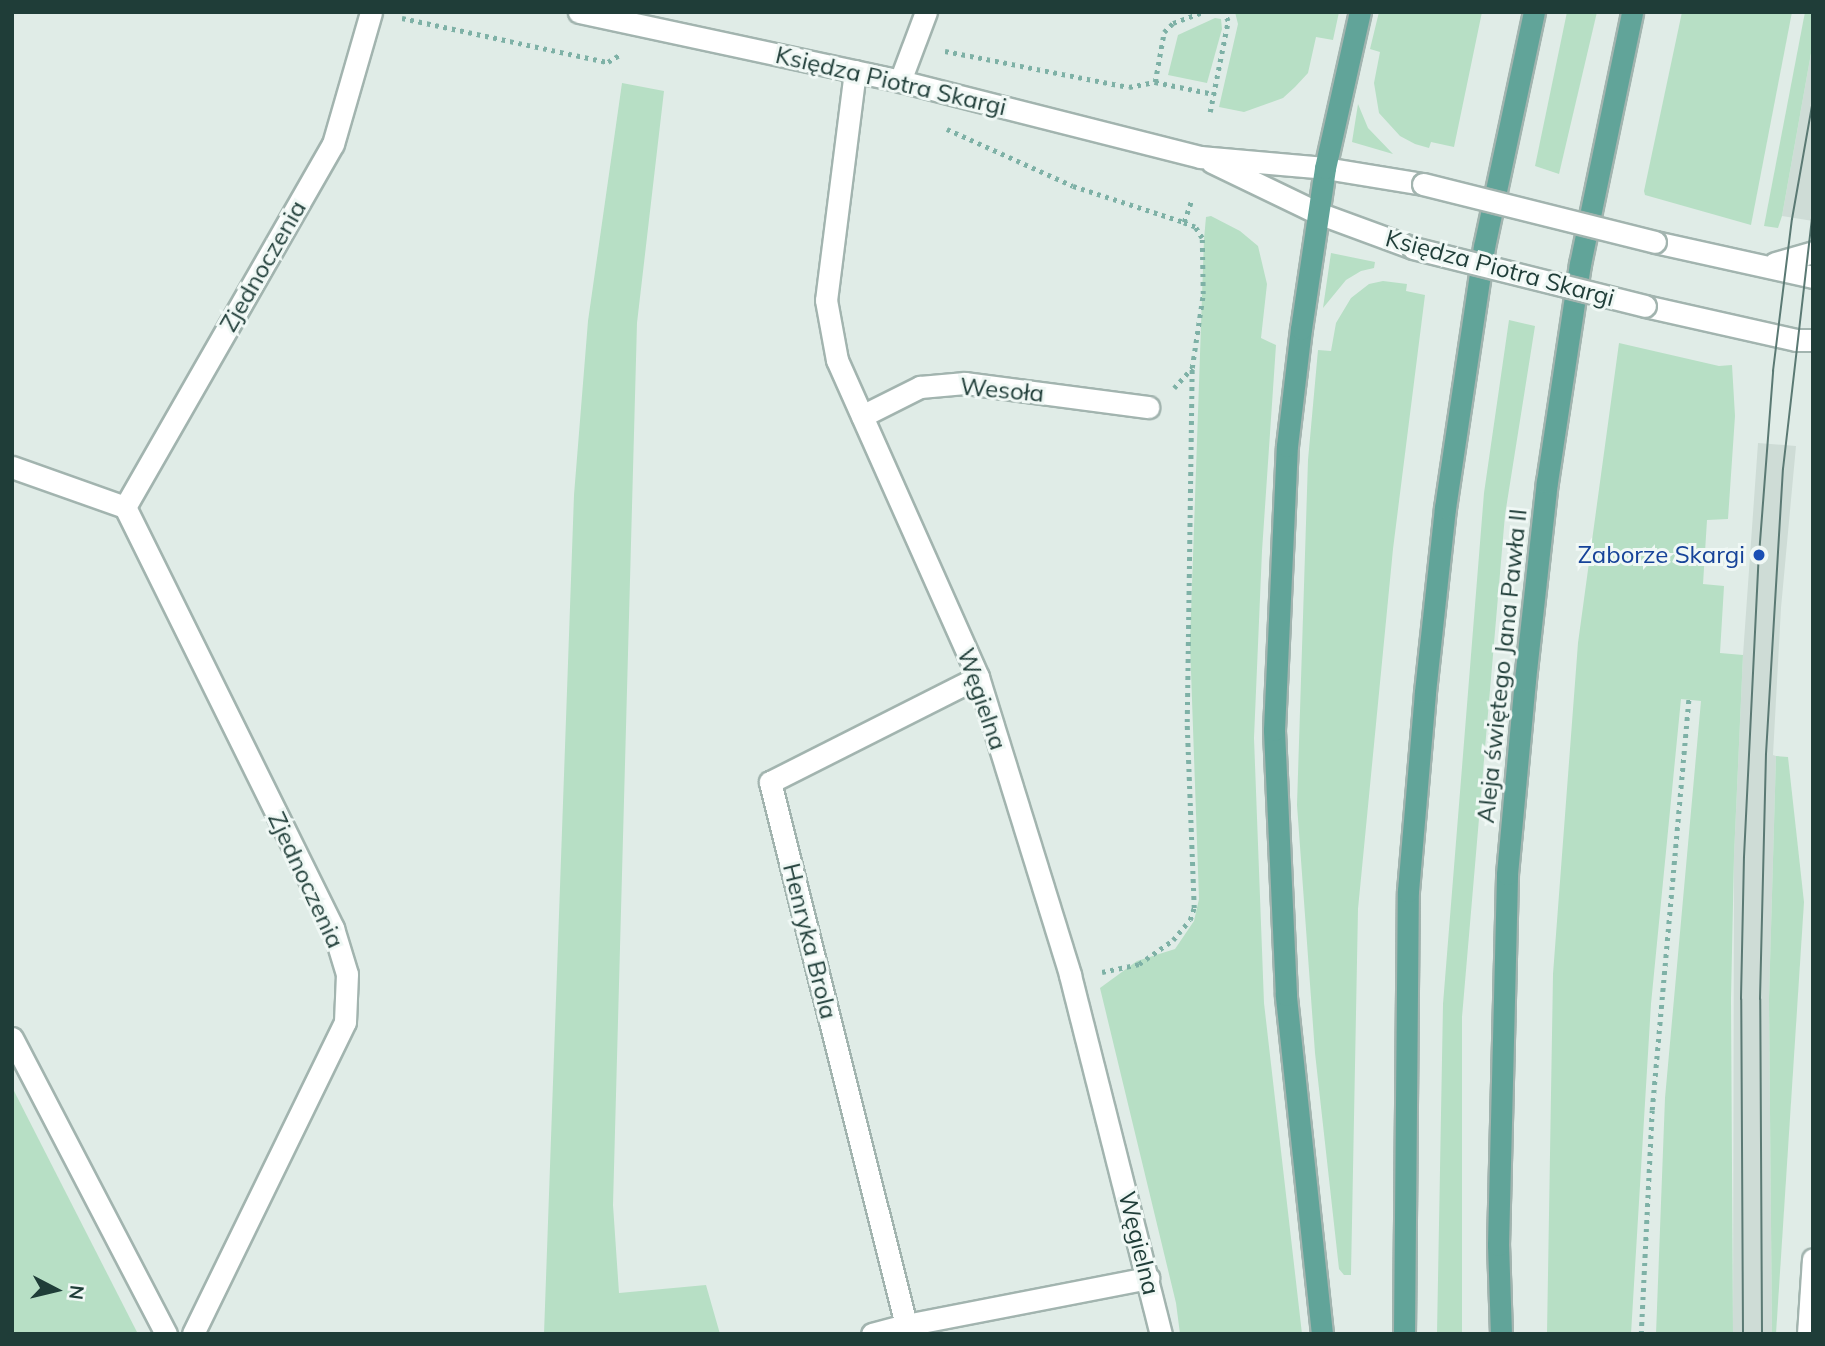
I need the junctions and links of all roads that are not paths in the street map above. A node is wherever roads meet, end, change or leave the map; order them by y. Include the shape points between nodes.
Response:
1 (370, 12) edge
2 (579, 12) edge
3 (926, 12) edge
4 (1360, 12) edge
5 (1534, 12) edge
6 (1632, 12) edge
7 (664, 22) edge
8 (855, 71) junction
9 (900, 81) junction
10 (1200, 157) junction
11 (1325, 168) junction
12 (1318, 213) junction
13 (1813, 252) edge
14 (1759, 265) junction
15 (1813, 277) edge
16 (1807, 344) edge
17 (1148, 407) dead end
18 (862, 416) junction
19 (12, 467) edge
20 (125, 508) junction
21 (978, 677) junction
22 (12, 1038) edge
23 (1813, 1259) edge
24 (1148, 1278) junction
25 (906, 1325) junction
26 (166, 1334) edge
27 (193, 1334) edge
28 (872, 1334) edge
29 (1161, 1334) edge
30 (1322, 1334) edge
31 (1404, 1334) edge
32 (1501, 1334) edge
33 (1808, 1334) edge

1 - 20 street, Zjednoczenia via 333,144
2 - 7 street, Księdza Piotra Skargi
3 - 9 street
4 - 11 main road
5 - 31 main road via 1484,247 1445,508 1425,692 1408,891
6 - 32 main road, Aleja świętego Jana Pawła II via 1580,264 1547,482 1523,694 1507,874 1498,1245
7 - 8 street, Księdza Piotra Skargi
8 - 9 street, Księdza Piotra Skargi
8 - 18 street, Węgielna via 826,300 837,360
9 - 10 street, Księdza Piotra Skargi
10 - 11 street, Księdza Piotra Skargi
10 - 12 street, Księdza Piotra Skargi
11 - 12 main road
11 - 14 street, Księdza Piotra Skargi, bridge via 1423,184
12 - 16 street, Księdza Piotra Skargi, bridge via 1413,248
12 - 30 main road via 1287,446 1274,730 1286,995
13 - 14 street
14 - 15 street, Księdza Piotra Skargi
17 - 18 street, Wesoła via 965,383 920,387
18 - 21 street, Węgielna
19 - 20 street
20 - 27 street, Zjednoczenia via 333,928 347,974 345,1022
21 - 24 street, Węgielna via 1070,975
21 - 25 street, Henryka Brola via 770,782
22 - 26 street
23 - 33 street
24 - 25 street
24 - 29 street, Węgielna
25 - 28 street

